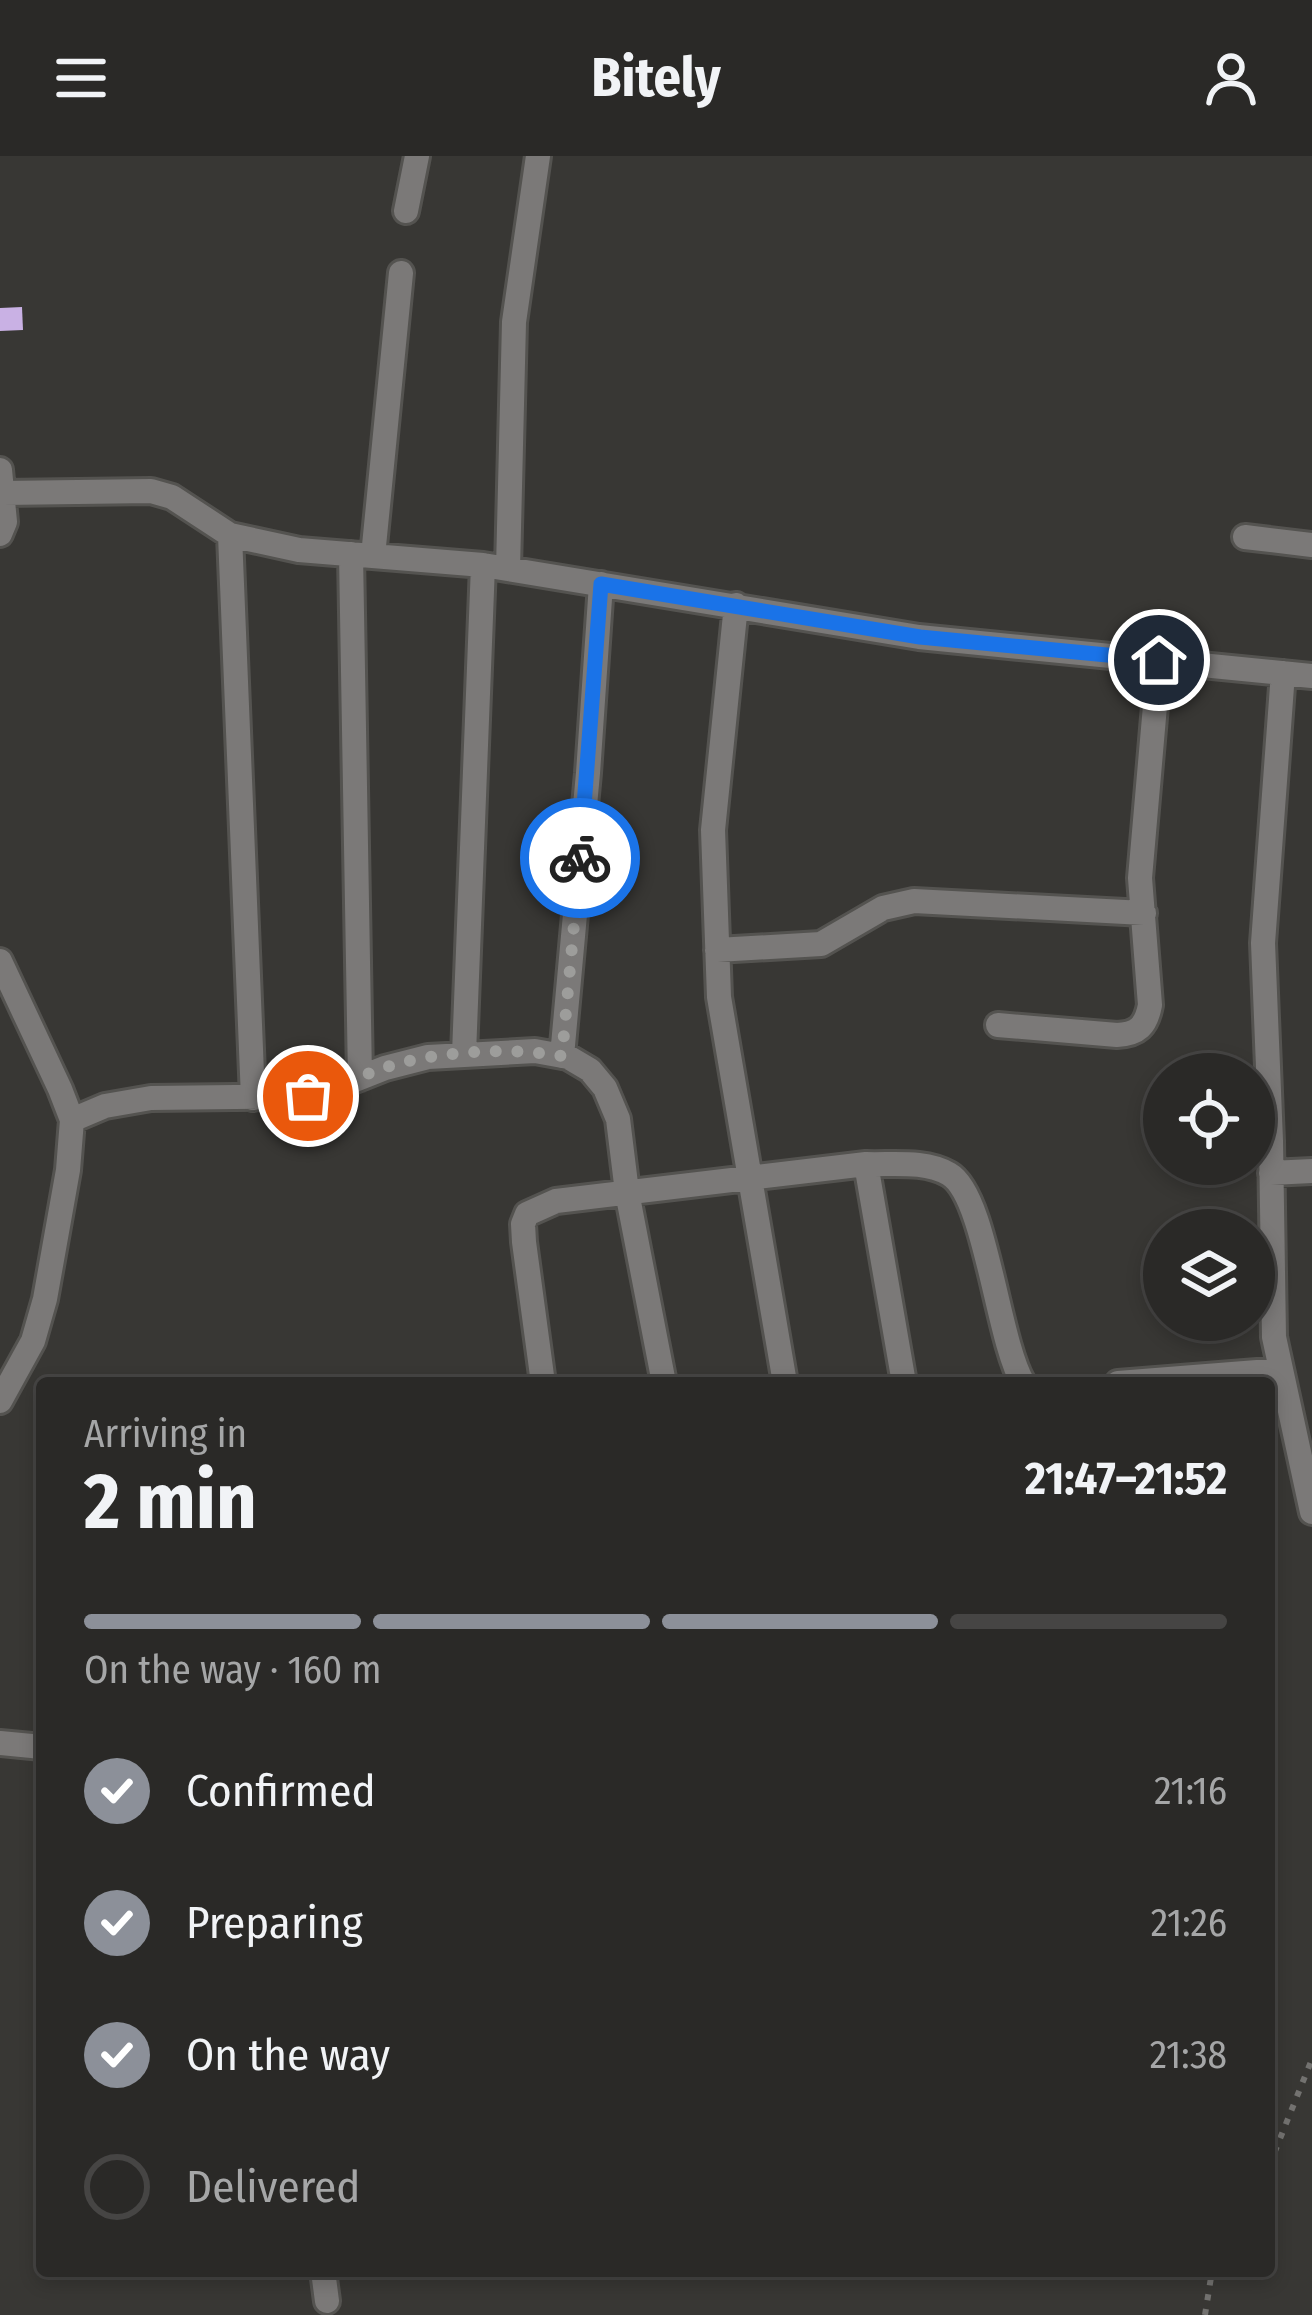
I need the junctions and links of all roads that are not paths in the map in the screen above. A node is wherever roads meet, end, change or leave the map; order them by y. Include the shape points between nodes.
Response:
1 (417, 156) edge
2 (538, 156) edge
3 (406, 211) dead end
4 (401, 273) dead end
5 (2, 482) edge
6 (0, 534) edge
7 (230, 535) junction
8 (1245, 536) dead end
9 (1312, 545) edge
10 (362, 555) junction
11 (496, 567) junction
12 (601, 584) junction
13 (736, 605) junction
14 (1159, 660) junction
15 (1283, 673) junction
16 (1312, 676) edge
17 (1144, 914) junction
18 (717, 950) junction
19 (0, 962) edge
20 (998, 1025) dead end
21 (1267, 1053) edge
22 (464, 1054) junction
23 (562, 1056) junction
24 (360, 1078) junction
25 (253, 1098) junction
26 (72, 1120) junction
27 (866, 1164) junction
28 (1312, 1171) edge
29 (1275, 1173) edge
30 (750, 1176) junction
31 (1271, 1185) edge
32 (627, 1192) junction
33 (1281, 1370) junction
34 (542, 1377) edge
35 (663, 1377) edge
36 (784, 1377) edge
37 (903, 1377) edge
38 (1020, 1377) edge
39 (1193, 1377) edge
40 (0, 1401) edge
41 (1312, 1512) edge
42 (0, 1743) edge
43 (36, 1746) edge
44 (323, 2277) edge
45 (327, 2301) dead end

1 - 3 street
2 - 11 street via 514,322
4 - 10 street
5 - 6 street
5 - 7 street via 151,491
7 - 10 street
7 - 25 street
8 - 9 street
10 - 11 street
10 - 24 street
11 - 12 street
11 - 22 street
12 - 13 street
12 - 23 street
13 - 14 street via 920,637
13 - 18 street via 713,830
14 - 15 street
14 - 17 street via 1142,840
15 - 16 street
15 - 21 street via 1264,898
17 - 18 street via 914,901 884,908 821,944
17 - 20 street via 1150,1005 1143,1027 1117,1035
18 - 30 street
19 - 26 street
22 - 23 street
22 - 24 street
23 - 32 street via 604,1088 618,1119
24 - 25 street via 308,1096
25 - 26 street via 129,1101
26 - 40 street via 46,1299
27 - 30 street
27 - 37 street
27 - 38 street via 954,1176 971,1200
28 - 29 street
30 - 32 street
30 - 36 street
31 - 33 street
32 - 34 street via 556,1201 524,1218
32 - 35 street
33 - 39 street
33 - 41 street
42 - 43 street
44 - 45 street

